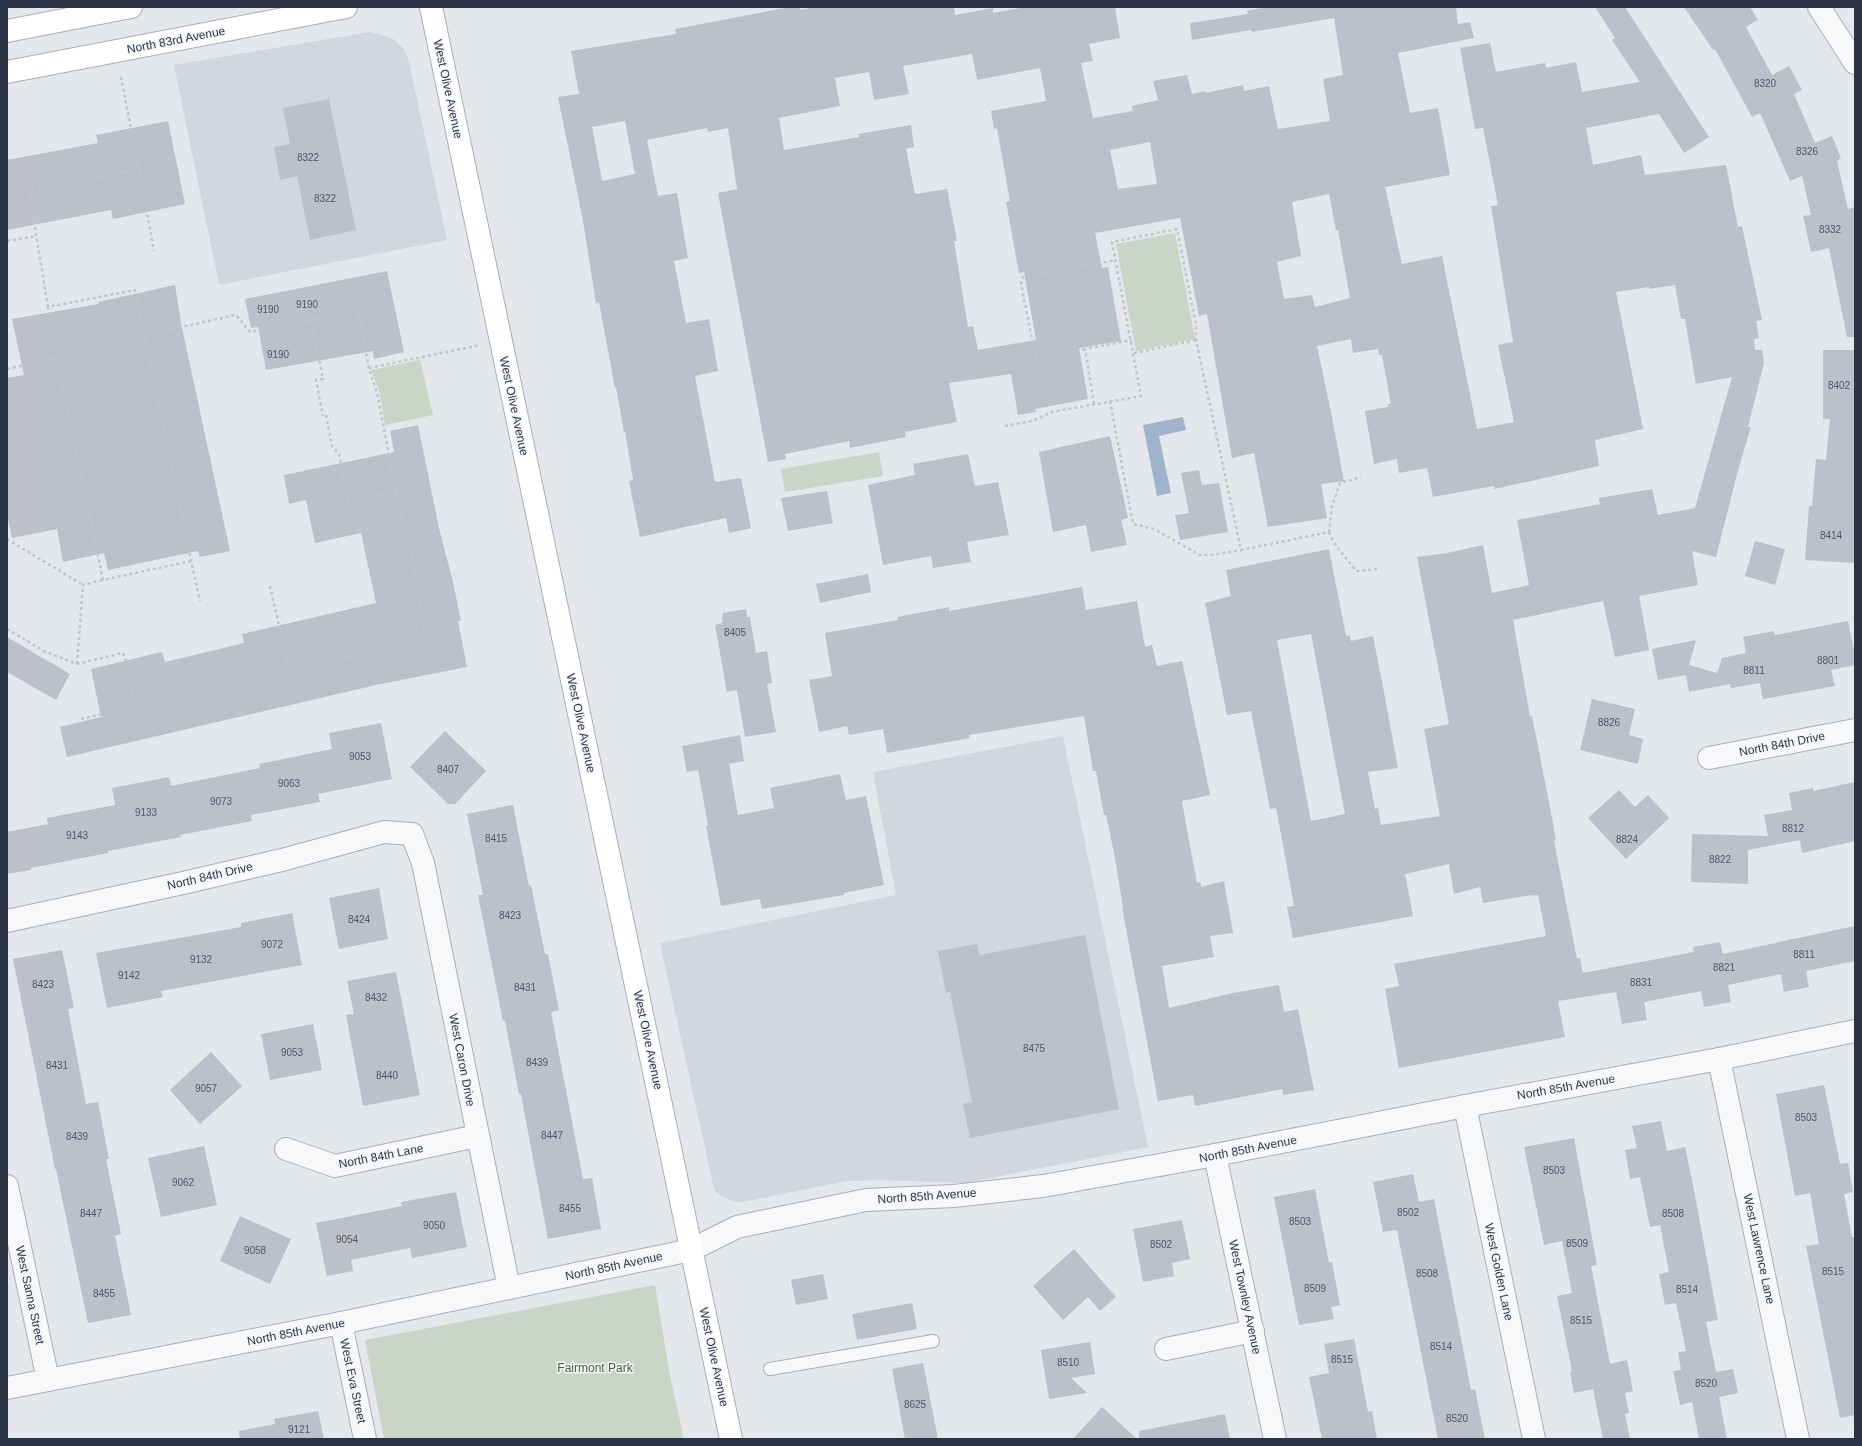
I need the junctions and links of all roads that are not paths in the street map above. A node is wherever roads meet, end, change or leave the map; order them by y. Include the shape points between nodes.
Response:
1 (131, 7) edge
2 (346, 7) edge
3 (431, 7) edge
4 (1819, 7) edge
5 (7, 31) edge
6 (1855, 63) edge
7 (7, 72) edge
8 (1855, 730) edge
9 (1709, 758) dead end
10 (412, 834) joint
11 (7, 921) edge
12 (1855, 1031) edge
13 (1719, 1059) junction
14 (1465, 1106) junction
15 (477, 1136) junction
16 (286, 1149) dead end
17 (1215, 1155) junction
18 (7, 1186) edge
19 (691, 1250) junction
20 (509, 1288) junction
21 (341, 1323) junction
22 (1253, 1331) junction
23 (933, 1341) dead end
24 (1166, 1349) dead end
25 (770, 1369) dead end
26 (48, 1380) junction
27 (7, 1388) edge
28 (365, 1439) edge
29 (730, 1439) edge
30 (1275, 1439) edge
31 (1534, 1439) edge
32 (1798, 1439) edge

1 - 5 main road
2 - 7 main road, North 83rd Avenue
3 - 19 main road, West Olive Avenue
4 - 6 street
8 - 9 street, North 84th Drive
10 - 11 street, North 84th Drive via 384,832 282,860
10 - 15 street, West Caron Drive via 423,863
12 - 13 street, North 85th Avenue
13 - 14 street, North 85th Avenue
13 - 32 street, West Lawrence Lane
14 - 17 street, North 85th Avenue
14 - 31 street, West Golden Lane
15 - 16 street, North 84th Lane via 335,1166
15 - 20 street, West Caron Drive
17 - 19 street, North 85th Avenue via 1043,1186 954,1196 866,1200 737,1227
17 - 22 street, West Townley Avenue
18 - 26 street, West Sanna Street
19 - 20 street, North 85th Avenue
19 - 29 main road, West Olive Avenue
20 - 21 street, North 85th Avenue
21 - 26 street, North 85th Avenue
21 - 28 street, West Eva Street
22 - 24 street
22 - 30 street, West Townley Avenue
23 - 25 lane
26 - 27 street, North 85th Avenue

